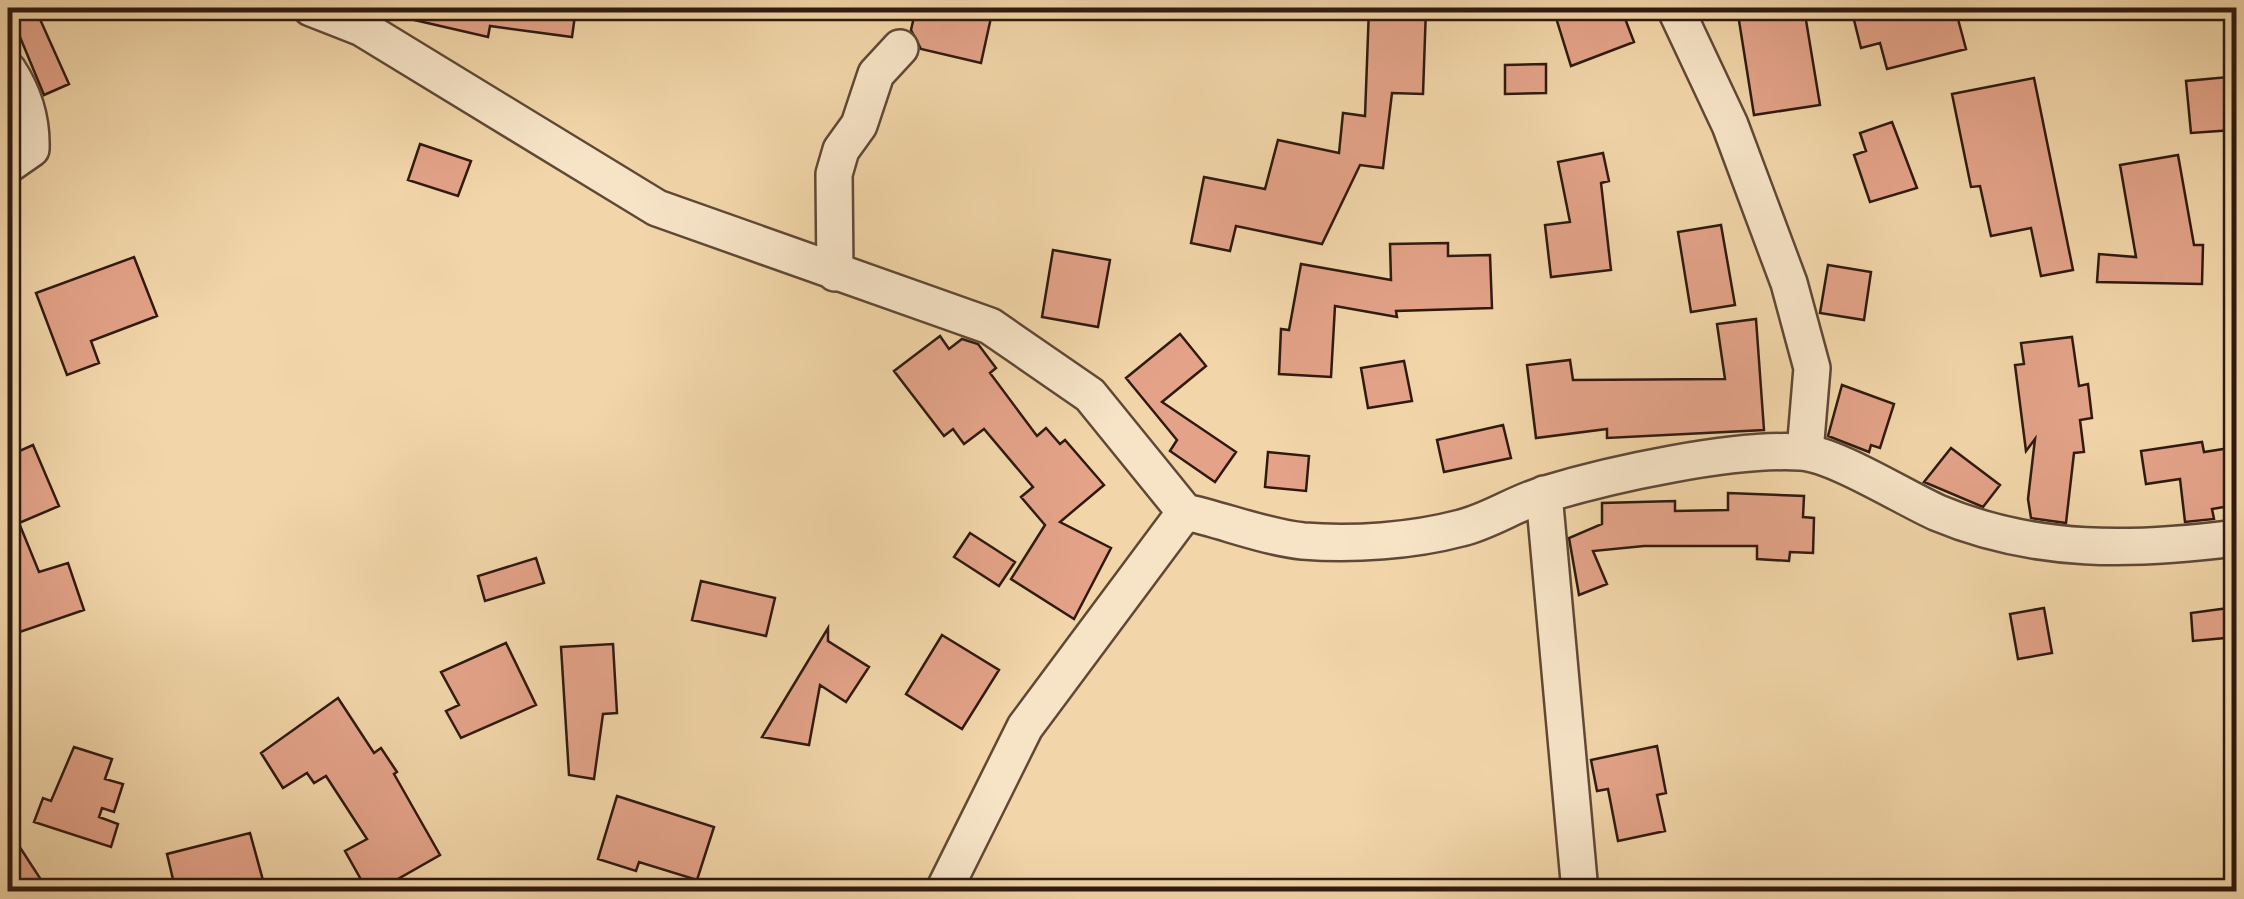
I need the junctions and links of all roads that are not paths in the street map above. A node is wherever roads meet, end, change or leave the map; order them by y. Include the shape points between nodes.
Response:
1 (311, 8) edge
2 (1674, 8) edge
3 (900, 48) dead end
4 (8, 70) edge
5 (8, 165) edge
6 (835, 273) junction
7 (1805, 452) junction
8 (1544, 494) junction
9 (1184, 512) junction
10 (2236, 538) edge
11 (944, 892) edge
12 (1580, 892) edge

1 - 6 street via 362,28 658,208
2 - 7 street via 1730,124 1789,284 1812,368
3 - 6 street via 876,74 837,162
4 - 5 street via 32,129 31,148
6 - 9 street via 990,326 1090,395
7 - 8 street via 1752,452
7 - 10 street via 1972,527 2024,539 2109,549
8 - 9 street via 1462,528 1373,542 1300,540
8 - 12 street
9 - 11 street via 1024,726

